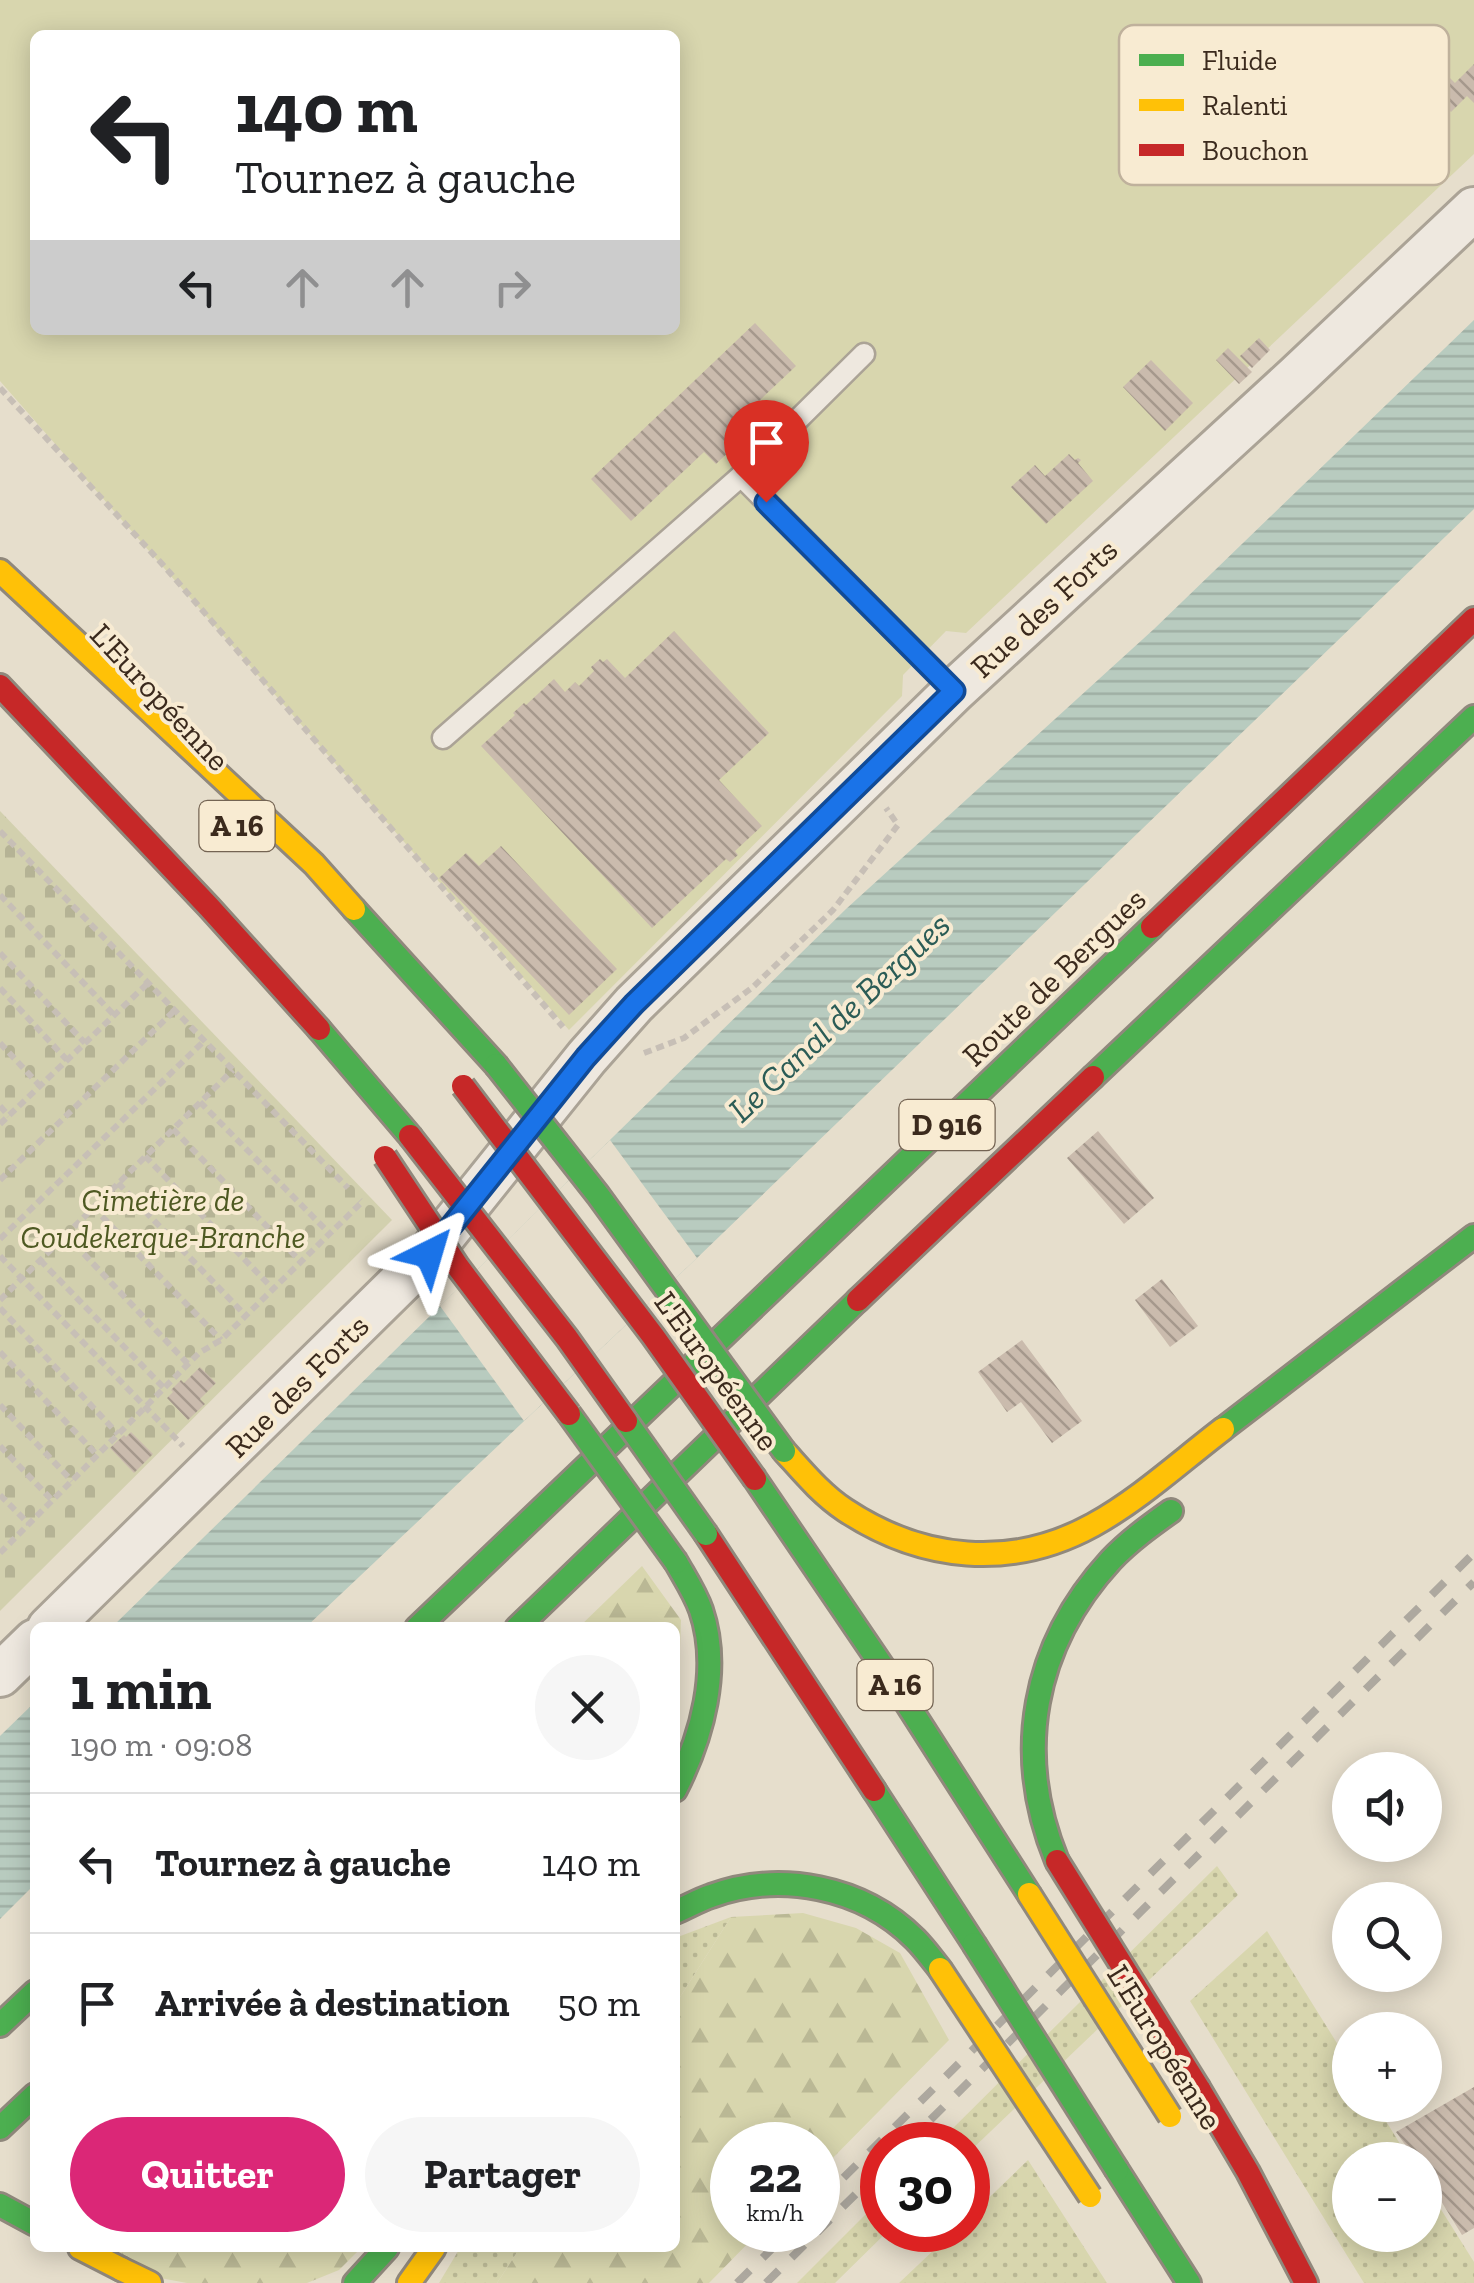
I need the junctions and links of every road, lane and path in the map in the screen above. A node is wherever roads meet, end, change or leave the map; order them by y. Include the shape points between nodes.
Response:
1 (1474, 208) edge
2 (864, 354) dead end
3 (0, 388) edge
4 (741, 476) junction
5 (0, 574) edge
6 (1474, 620) edge
7 (0, 686) edge
8 (954, 691) junction
9 (1474, 717) edge
10 (444, 738) dead end
11 (209, 796) dead end
12 (880, 800) dead end
13 (0, 830) edge
14 (0, 895) edge
15 (0, 954) edge
16 (274, 978) junction
17 (148, 983) junction
18 (0, 988) edge
19 (174, 1010) junction
20 (114, 1015) junction
21 (570, 1036) dead end
22 (204, 1041) junction
23 (0, 1043) edge
24 (85, 1043) junction
25 (632, 1057) dead end
26 (68, 1060) junction
27 (232, 1070) junction
28 (457, 1079) dead end
29 (40, 1086) junction
30 (345, 1092) dead end
31 (200, 1102) junction
32 (0, 1106) edge
33 (9, 1116) junction
34 (0, 1124) edge
35 (173, 1129) junction
36 (380, 1149) dead end
37 (145, 1156) junction
38 (0, 1180) edge
39 (118, 1183) junction
40 (94, 1208) junction
41 (330, 1234) junction
42 (66, 1235) junction
43 (1474, 1236) edge
44 (0, 1240) edge
45 (0, 1256) edge
46 (40, 1260) junction
47 (302, 1262) junction
48 (22, 1279) junction
49 (273, 1290) junction
50 (0, 1300) edge
51 (0, 1308) edge
52 (246, 1316) junction
53 (220, 1340) junction
54 (0, 1352) edge
55 (188, 1364) junction
56 (164, 1388) junction
57 (0, 1405) edge
58 (145, 1407) junction
59 (118, 1434) junction
60 (0, 1446) edge
61 (184, 1447) dead end
62 (98, 1455) junction
63 (72, 1481) junction
64 (1192, 1494) dead end
65 (0, 1495) edge
66 (52, 1500) junction
67 (29, 1524) junction
68 (0, 1554) edge
69 (55, 1622) edge
70 (423, 1622) edge
71 (523, 1622) edge
72 (30, 1646) edge
73 (0, 1675) edge
74 (680, 1777) edge
75 (680, 1909) edge
76 (30, 1997) edge
77 (0, 2025) edge
78 (30, 2099) edge
79 (1175, 2124) dead end
80 (0, 2128) edge
81 (0, 2205) edge
82 (1105, 2220) dead end
83 (30, 2221) edge
84 (88, 2252) edge
85 (383, 2252) edge
86 (431, 2252) edge
87 (150, 2283) edge
88 (355, 2283) edge
89 (410, 2283) edge
90 (1189, 2283) edge
91 (1306, 2283) edge

1 - 8 street, Rue des Forts
2 - 4 lane
3 - 21 path via 164,566
4 - 8 lane
4 - 10 lane
5 - 11 main road, L'Européenne / A 16
5 - 43 main road, bridge via 302,852 380,934 588,1182 784,1451 847,1512 882,1532 961,1555 998,1556 1056,1544 1126,1504
6 - 70 main road, Route de Bergues / D 916
7 - 16 main road, A 16
8 - 69 street, Rue des Forts via 634,1004 421,1263
9 - 71 main road, D 916
12 - 25 path via 898,824 833,910 712,1018 684,1038
13 - 17 path
14 - 20 path
15 - 24 path
16 - 30 main road
16 - 90 main road, A 16, bridge via 410,1136 639,1437
17 - 19 path
17 - 20 path
18 - 26 path
19 - 22 path
19 - 38 path
20 - 24 path
22 - 27 path
22 - 44 path
23 - 29 path
24 - 26 path
26 - 29 path
27 - 31 path
27 - 41 path via 362,1202
28 - 79 main road, L'Européenne / A 16, bridge via 755,1480 897,1688
29 - 33 path
31 - 35 path
31 - 41 path
32 - 33 path
33 - 34 path
35 - 37 path
35 - 47 path
36 - 74 main road, bridge via 458,1267 676,1562 702,1614 709,1662 699,1727
37 - 39 path
37 - 49 path
39 - 40 path
39 - 52 path
40 - 42 path
40 - 53 path
41 - 47 path
42 - 46 path
42 - 55 path
45 - 48 path
46 - 48 path
46 - 56 path
47 - 49 path
48 - 50 path
48 - 58 path
49 - 52 path
51 - 59 path
52 - 53 path
53 - 55 path
54 - 62 path
55 - 56 path
56 - 58 path
57 - 63 path
58 - 59 path
58 - 61 path
59 - 62 path
60 - 66 path
62 - 63 path
63 - 66 path
64 - 91 main road, bridge via 1095,1578 1067,1623 1046,1668 1036,1717 1040,1814 1056,1861 1248,2172
65 - 67 path
66 - 67 path
67 - 68 path
72 - 73 street
75 - 82 main road, bridge via 732,1888 772,1883 852,1896 888,1916 940,1969
76 - 77 main road
78 - 80 main road
81 - 83 main road
84 - 87 main road
85 - 88 main road
86 - 89 main road

